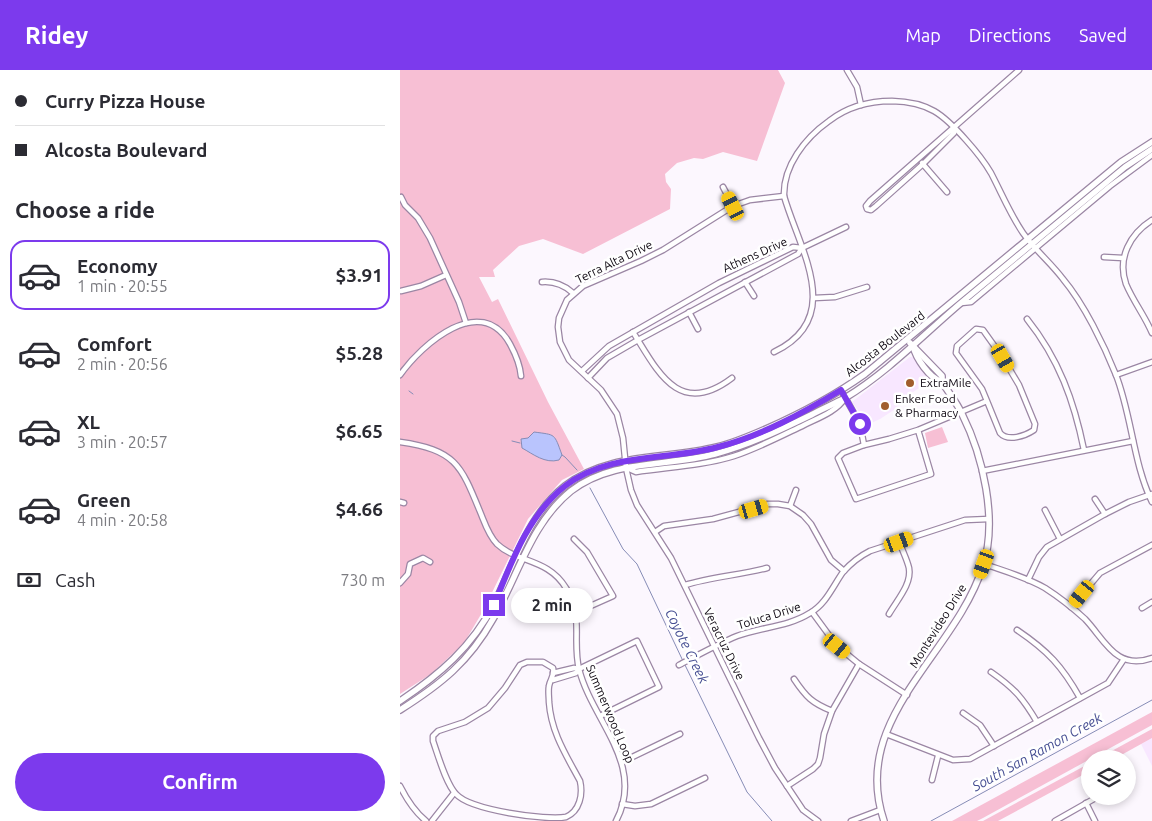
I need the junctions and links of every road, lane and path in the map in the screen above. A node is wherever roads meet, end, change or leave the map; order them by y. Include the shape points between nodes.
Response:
1 (846, 70) edge
2 (1019, 70) edge
3 (861, 105) junction
4 (955, 128) junction
5 (1152, 142) edge
6 (1152, 149) edge
7 (1152, 155) edge
8 (918, 159) junction
9 (923, 164) junction
10 (894, 180) junction
11 (899, 186) junction
12 (723, 187) dead end
13 (947, 192) dead end
14 (784, 196) junction
15 (401, 197) edge
16 (733, 206) junction
17 (1152, 220) edge
18 (846, 227) dead end
19 (1032, 244) junction
20 (802, 248) junction
21 (1104, 257) dead end
22 (1123, 258) junction
23 (446, 274) junction
24 (542, 282) dead end
25 (746, 282) junction
26 (867, 287) dead end
27 (401, 291) edge
28 (573, 293) junction
29 (754, 296) dead end
30 (814, 298) junction
31 (689, 312) junction
32 (1027, 319) dead end
33 (466, 323) junction
34 (698, 328) dead end
35 (633, 332) junction
36 (1152, 333) edge
37 (638, 340) junction
38 (907, 340) junction
39 (912, 346) junction
40 (774, 352) dead end
41 (1152, 362) edge
42 (582, 371) junction
43 (400, 375) edge
44 (1116, 375) junction
45 (521, 376) dead end
46 (588, 378) junction
47 (732, 378) dead end
48 (841, 390) junction
49 (846, 397) junction
50 (987, 401) junction
51 (962, 413) junction
52 (918, 430) junction
53 (1133, 441) junction
54 (400, 442) edge
55 (864, 445) junction
56 (1084, 450) junction
57 (626, 464) junction
58 (982, 471) junction
59 (796, 490) dead end
60 (1150, 495) edge
61 (1095, 499) dead end
62 (1152, 502) edge
63 (790, 506) junction
64 (1045, 510) dead end
65 (1105, 514) junction
66 (989, 519) junction
67 (655, 532) junction
68 (574, 539) dead end
69 (1060, 539) junction
70 (899, 542) junction
71 (1152, 546) edge
72 (515, 554) junction
73 (524, 557) junction
74 (430, 562) dead end
75 (984, 564) junction
76 (767, 568) dead end
77 (844, 571) junction
78 (1028, 580) junction
79 (400, 583) edge
80 (685, 586) junction
81 (1152, 602) edge
82 (1071, 607) junction
83 (1142, 608) dead end
84 (577, 612) junction
85 (812, 612) junction
86 (889, 614) dead end
87 (1018, 630) dead end
88 (715, 648) junction
89 (1152, 658) edge
90 (1124, 659) junction
91 (859, 664) junction
92 (679, 665) dead end
93 (579, 669) junction
94 (991, 672) dead end
95 (554, 673) junction
96 (794, 679) dead end
97 (552, 680) junction
98 (907, 695) junction
99 (1080, 698) junction
100 (400, 700) edge
101 (400, 710) edge
102 (832, 711) junction
103 (963, 713) dead end
104 (600, 716) junction
105 (1038, 722) junction
106 (680, 734) dead end
107 (885, 734) junction
108 (994, 746) junction
109 (938, 756) junction
110 (622, 762) junction
111 (705, 778) dead end
112 (932, 780) dead end
113 (400, 786) edge
114 (787, 786) junction
115 (454, 793) junction
116 (622, 804) junction
117 (1082, 805) edge
118 (1087, 805) edge
119 (880, 810) junction
120 (426, 821) edge
121 (432, 821) edge
122 (616, 821) edge
123 (818, 821) edge
124 (852, 821) edge
125 (884, 821) edge
126 (1054, 821) edge
127 (1095, 821) edge

1 - 3 street via 857,87
2 - 4 street
3 - 4 street via 888,101 918,104 936,111
3 - 14 street via 830,120 807,140 790,167
4 - 8 street
4 - 9 street via 954,133
4 - 19 street via 983,161 1014,220
5 - 19 main road, Alcosta Boulevard via 1121,162
6 - 19 main road, Alcosta Boulevard
7 - 19 street, Alcosta Boulevard
8 - 9 street
8 - 10 street
9 - 11 street
9 - 13 street
10 - 11 street
10 - 11 street via 866,206 867,209 872,209
12 - 16 street
14 - 16 street, Terra Alta Drive via 750,200
14 - 20 street
15 - 23 street via 430,238
16 - 28 street, Terra Alta Drive via 663,250
17 - 22 street via 1134,235
18 - 20 street
19 - 38 main road, Alcosta Boulevard
19 - 39 main road, Alcosta Boulevard
19 - 44 street via 1064,280 1084,310
20 - 25 street, Athens Drive via 798,254
20 - 30 street via 813,282
20 - 35 street, Athens Drive via 793,247 739,272
21 - 22 street
22 - 36 street via 1126,284
23 - 27 street
23 - 33 street
24 - 28 street via 558,283
25 - 29 street
25 - 31 street, Athens Drive
26 - 30 street via 835,297
28 - 42 street, Terra Alta Drive via 562,308 558,327 560,342 569,360
30 - 40 street via 806,323 795,340
31 - 34 street
31 - 37 street, Athens Drive
32 - 56 street via 1064,379
33 - 43 street via 428,343
33 - 45 street via 484,323 500,331 520,365
35 - 37 street
35 - 42 street, Athens Drive via 609,346
37 - 46 street, Athens Drive via 607,358
37 - 47 street via 665,380 681,390 706,392
38 - 39 main road, Montevideo Drive
38 - 48 main road, Alcosta Boulevard
39 - 49 main road, Alcosta Boulevard
39 - 51 main road, Montevideo Drive via 924,366 942,382
41 - 44 street
42 - 46 street, Terra Alta Drive
44 - 53 street
46 - 57 street, Terra Alta Drive via 601,390 617,414 624,438
48 - 49 street
48 - 57 main road, Alcosta Boulevard via 807,410 732,443
49 - 55 street via 860,424
49 - 57 main road, Alcosta Boulevard via 743,445 699,457
50 - 50 street via 955,349 976,329 983,330 1015,378 1034,430 1004,437
50 - 51 street
51 - 52 street
51 - 58 main road, Montevideo Drive
52 - 55 street
52 - 55 street via 931,474 856,499 838,458
53 - 56 street
53 - 60 street
54 - 72 street, Summerwood Loop via 443,453 454,462 468,481 495,542
56 - 58 street
57 - 67 street, Veracruz Drive via 637,505
57 - 72 main road, Alcosta Boulevard via 591,470 564,487 539,512
57 - 73 main road, Alcosta Boulevard via 572,490 555,505
58 - 66 main road, Montevideo Drive
59 - 63 street
60 - 62 street
60 - 65 street
61 - 65 street
63 - 67 street via 768,504 713,519 664,526
63 - 77 street via 811,524 831,560
64 - 69 street
65 - 69 street
66 - 70 street, Toluca Drive via 965,520
66 - 75 main road, Montevideo Drive
67 - 80 street, Veracruz Drive
68 - 84 street via 587,552 613,596
69 - 78 street via 1039,557
70 - 77 street, Toluca Drive via 859,556
70 - 86 street via 909,568 909,578
71 - 82 street via 1100,573
72 - 73 street, Summerwood Loop
72 - 100 main road, Alcosta Boulevard via 494,605 470,642 444,669
73 - 84 street, Summerwood Loop via 541,565 566,586
73 - 101 main road, Alcosta Boulevard via 493,620 468,658 442,682
74 - 79 street via 423,558 410,564 408,574
75 - 78 street
75 - 98 main road, Montevideo Drive via 973,593
76 - 80 street
77 - 85 street, Toluca Drive via 822,604
78 - 82 street
80 - 88 street, Veracruz Drive
81 - 83 street
82 - 90 street via 1112,652
84 - 93 street, Summerwood Loop via 576,657
85 - 88 street, Toluca Drive via 776,627 738,636
85 - 91 street via 837,646
87 - 99 street via 1055,660
88 - 92 street, Toluca Drive
88 - 114 street, Veracruz Drive via 759,738
89 - 90 street
90 - 99 street via 1108,683
91 - 98 street
91 - 102 street
93 - 95 street
93 - 97 street via 576,673
93 - 104 street, Summerwood Loop
93 - 104 street via 637,640 659,687
94 - 105 street via 1023,699
95 - 97 street
95 - 115 street via 546,663 523,663 488,708 465,722 435,733 435,746
96 - 102 street via 814,704
97 - 115 street via 549,710 555,732 581,787 579,804 571,814 557,819 496,812
98 - 107 main road, Montevideo Drive
99 - 105 street
102 - 114 street via 818,764
103 - 108 street via 980,725
104 - 110 street, Summerwood Loop
105 - 108 street
106 - 110 street
107 - 109 street
107 - 119 main road, Montevideo Drive via 876,777
108 - 109 street via 970,759 953,760
109 - 112 street
110 - 116 street, Summerwood Loop via 625,778
111 - 116 street via 651,804
113 - 120 street via 409,803
114 - 123 street, Veracruz Drive via 803,810
115 - 121 street
116 - 122 street, Summerwood Loop
117 - 126 street
118 - 127 street
119 - 124 street
119 - 125 main road, Montevideo Drive

